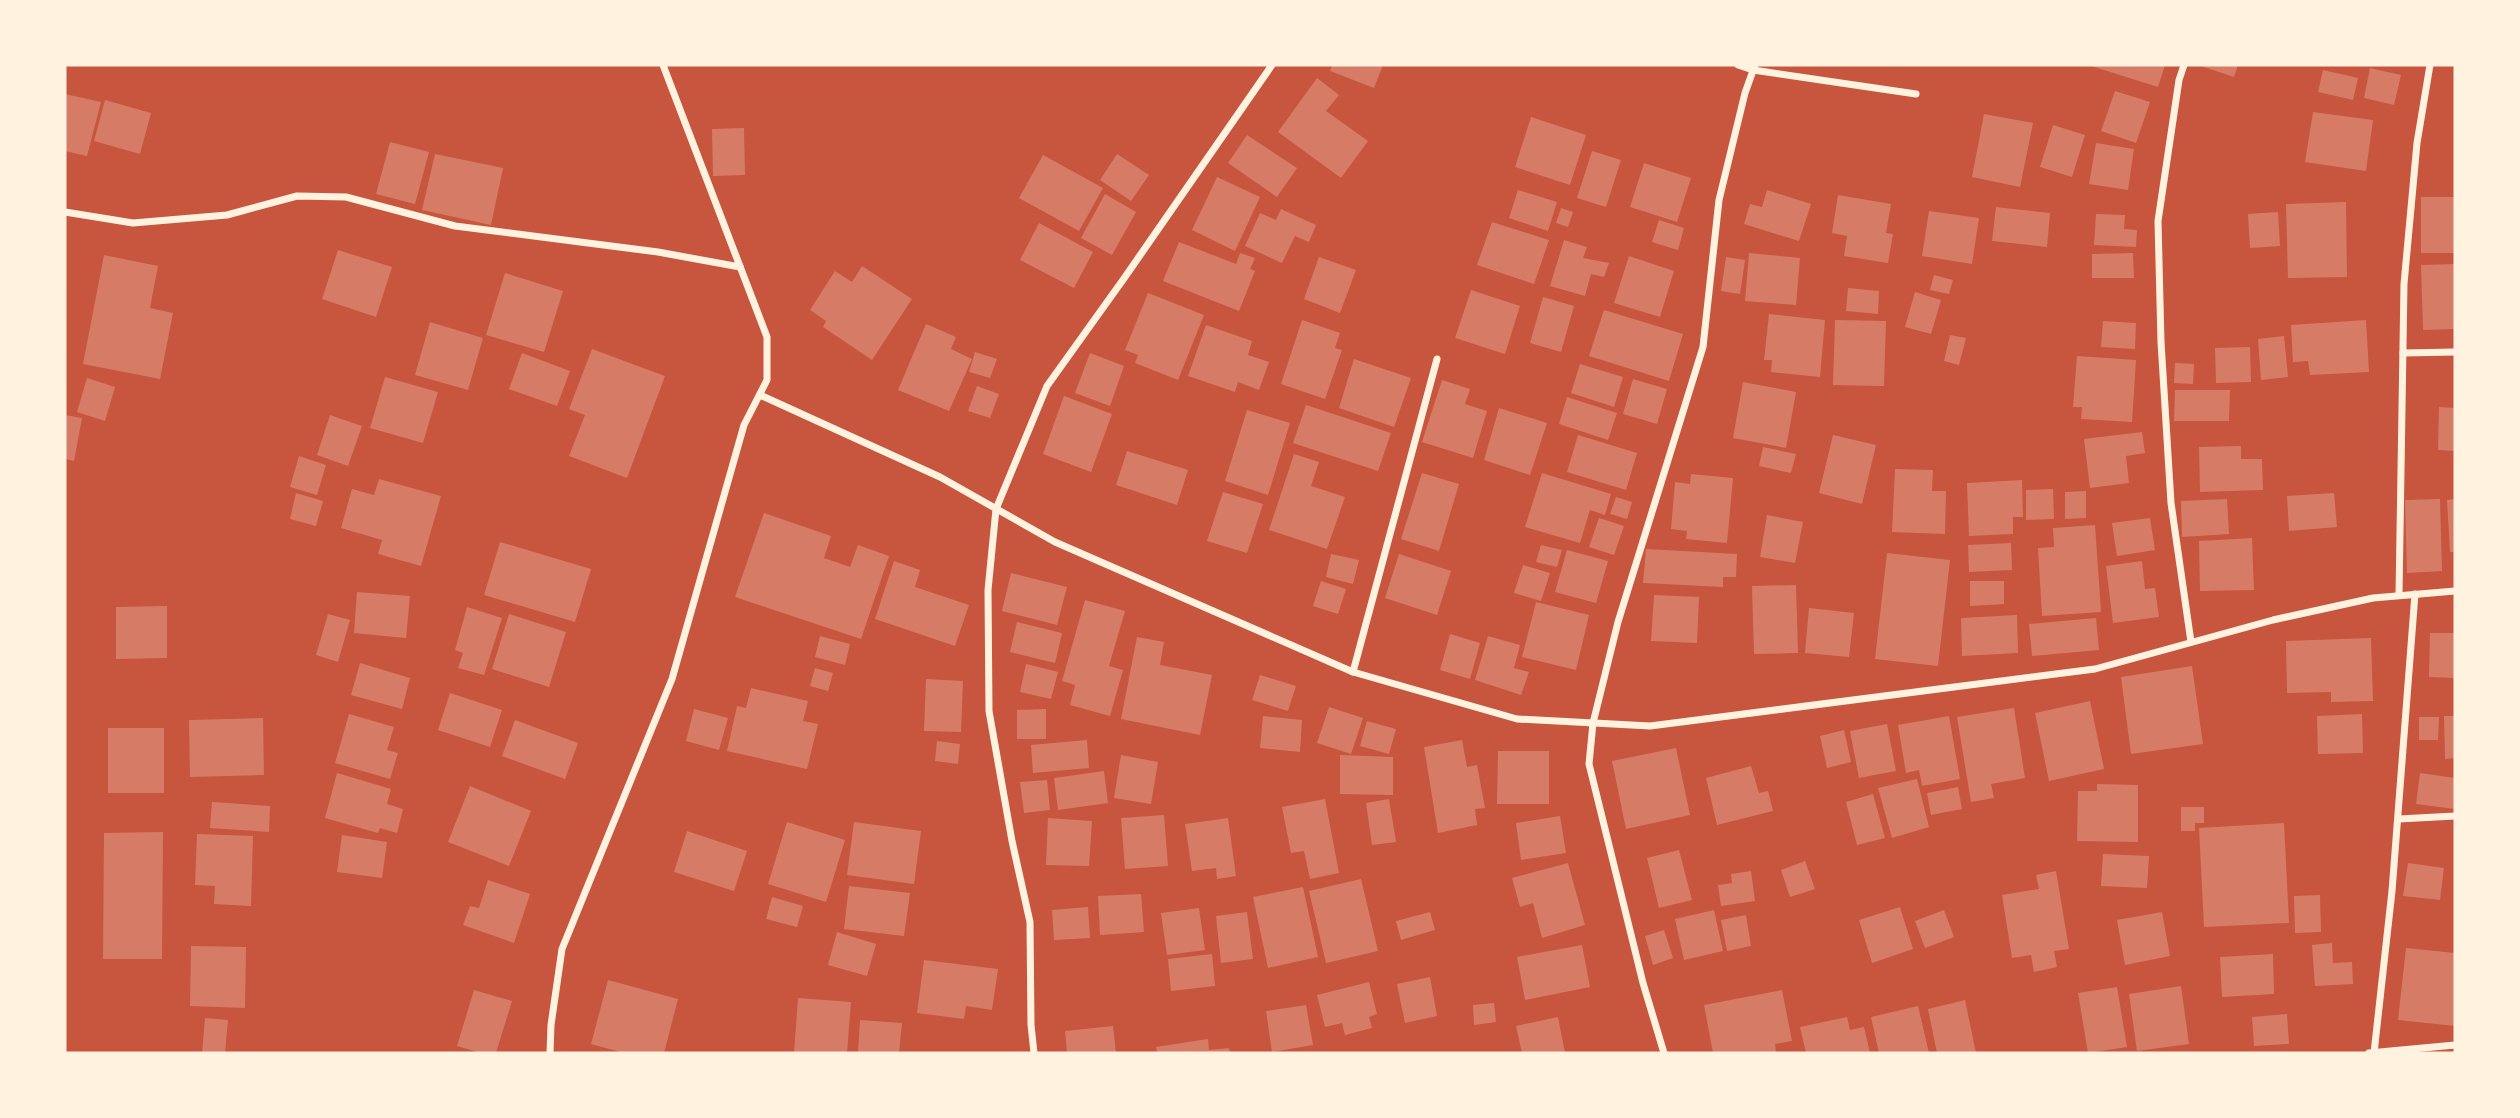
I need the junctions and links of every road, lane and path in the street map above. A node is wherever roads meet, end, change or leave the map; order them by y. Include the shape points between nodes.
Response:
1 (663, 65) edge
2 (1272, 65) edge
3 (1738, 65) edge
4 (2184, 65) edge
5 (2430, 65) edge
6 (1754, 67) edge
7 (1916, 94) dead end
8 (65, 212) edge
9 (740, 267) junction
10 (2455, 352) edge
11 (2403, 354) junction
12 (1437, 359) dead end
13 (760, 395) junction
14 (996, 509) junction
15 (2455, 591) edge
16 (2415, 594) junction
17 (2399, 595) junction
18 (2191, 642) junction
19 (1353, 672) junction
20 (1593, 723) junction
21 (2455, 816) edge
22 (2399, 820) junction
23 (2455, 1045) edge
24 (551, 1053) edge
25 (1034, 1053) edge
26 (1664, 1053) edge
27 (2372, 1053) edge

1 - 9 street
2 - 14 street via 1046,386
3 - 6 street
4 - 18 street via 2158,221 2171,503
5 - 11 street via 2417,143 2404,284
6 - 7 street
6 - 20 street via 1719,200 1703,347 1622,610
8 - 9 street via 133,223 227,215 297,196 346,197 455,226
9 - 13 street via 767,337 767,380
10 - 11 street
11 - 17 street
12 - 19 street
13 - 14 street via 940,477
13 - 24 street via 744,425 673,679 562,949
14 - 19 street via 1055,542
14 - 25 street via 988,590 989,711 1030,922
15 - 16 street
16 - 17 street
16 - 22 street
17 - 18 street
18 - 20 street via 2067,673 1650,726
19 - 20 street via 1517,719
20 - 26 street via 1589,764
21 - 22 street
22 - 27 street
23 - 27 street

